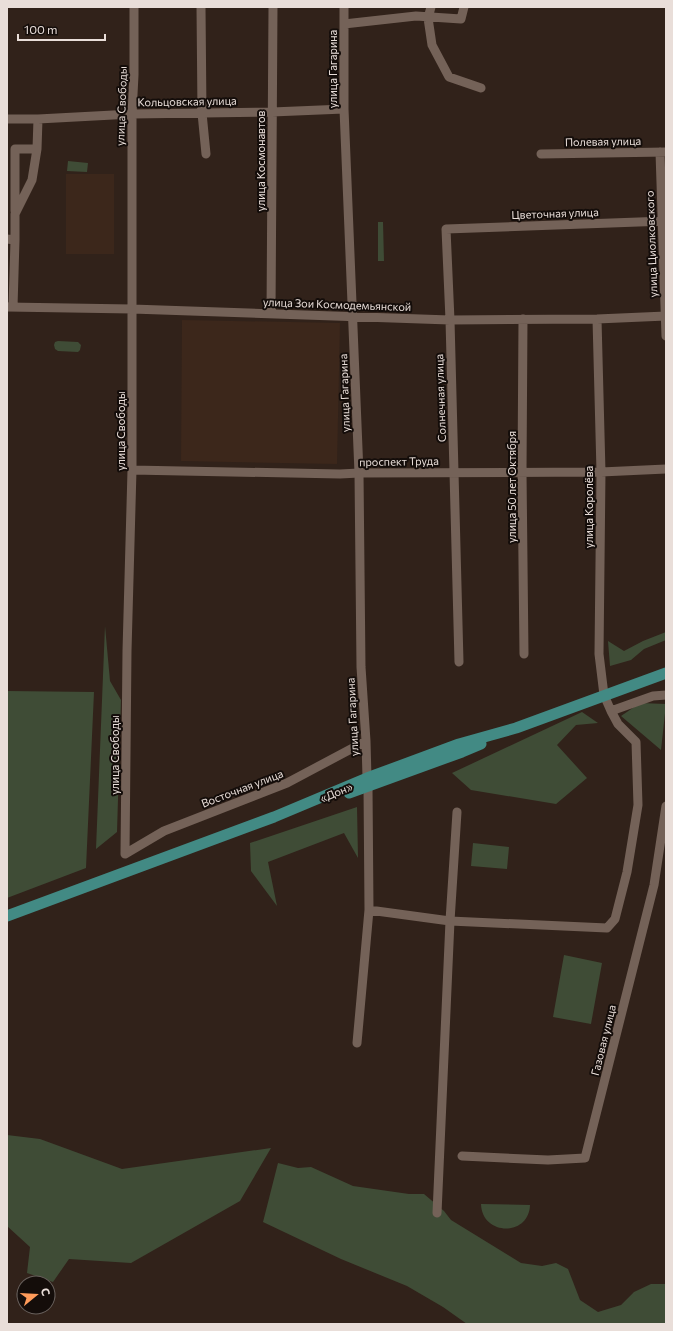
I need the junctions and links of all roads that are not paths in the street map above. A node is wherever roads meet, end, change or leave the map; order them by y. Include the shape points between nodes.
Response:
1 (134, 7) edge
2 (201, 7) edge
3 (272, 7) edge
4 (344, 7) edge
5 (431, 7) edge
6 (464, 7) edge
7 (428, 18) junction
8 (344, 24) junction
9 (481, 88) dead end
10 (344, 109) junction
11 (272, 112) junction
12 (202, 113) junction
13 (132, 114) junction
14 (7, 119) edge
15 (38, 119) junction
16 (37, 149) junction
17 (663, 152) edge
18 (206, 154) dead end
19 (541, 154) dead end
20 (15, 214) junction
21 (664, 221) edge
22 (446, 229) joint
23 (11, 239) edge
24 (11, 255) edge
25 (10, 307) edge
26 (132, 309) junction
27 (271, 314) junction
28 (353, 316) junction
29 (666, 316) edge
30 (523, 319) junction
31 (597, 319) junction
32 (450, 320) junction
33 (666, 336) edge
34 (666, 469) edge
35 (132, 470) junction
36 (454, 472) junction
37 (522, 472) junction
38 (601, 472) junction
39 (359, 473) junction
40 (524, 654) dead end
41 (459, 662) dead end
42 (666, 673) edge
43 (604, 695) junction
44 (666, 695) edge
45 (611, 711) junction
46 (366, 741) junction
47 (367, 783) junction
48 (666, 806) edge
49 (456, 812) dead end
50 (125, 854) joint
51 (369, 910) junction
52 (7, 916) edge
53 (450, 921) junction
54 (357, 1043) dead end
55 (462, 1156) dead end
56 (437, 1213) dead end

1 - 13 street, улица Свободы
2 - 12 street
3 - 11 street, улица Космонавтов
4 - 8 street, улица Гагарина
5 - 7 street
6 - 7 street via 461,19
7 - 8 street via 416,16
7 - 9 street via 432,46 449,76
8 - 10 street, улица Гагарина
10 - 11 street, Кольцовская улица
10 - 28 street, улица Гагарина
11 - 12 street, Кольцовская улица
11 - 27 street, улица Космонавтов
12 - 13 street, Кольцовская улица
12 - 18 street
13 - 15 street, Кольцовская улица
13 - 26 street, улица Свободы
14 - 15 street, Кольцовская улица
15 - 16 street
16 - 20 street via 32,180
16 - 20 street via 15,149
17 - 19 street, Полевая улица
17 - 21 street, улица Циолковского
20 - 23 street
21 - 22 street, Цветочная улица
21 - 29 street, улица Циолковского
22 - 32 street, Солнечная улица
23 - 24 street
24 - 25 street
25 - 26 street, улица Зои Космодемьянской
26 - 27 street, улица Зои Космодемьянской
26 - 35 street, улица Свободы
27 - 28 street, улица Зои Космодемьянской
28 - 32 street, улица Зои Космодемьянской
28 - 39 street, улица Гагарина
29 - 31 street, улица Зои Космодемьянской
29 - 33 street, улица Циолковского
30 - 31 street, улица Зои Космодемьянской
30 - 32 street, улица Зои Космодемьянской
30 - 37 street, улица 50 лет Октября
31 - 38 street, улица Королёва
32 - 36 street, Солнечная улица
34 - 38 street, проспект Труда
35 - 39 street, проспект Труда
35 - 50 street, улица Свободы
36 - 37 street, проспект Труда
36 - 39 street, проспект Труда
36 - 41 street, Солнечная улица
37 - 38 street, проспект Труда
37 - 40 street, улица 50 лет Октября
38 - 43 street, улица Королёва via 599,654
39 - 46 street, улица Гагарина via 361,667
42 - 43 main road
43 - 45 street
43 - 47 main road via 516,728 462,752
44 - 45 street via 653,696
45 - 53 street via 618,724 636,742 638,805 627,872 611,924 607,928
46 - 47 street, улица Гагарина
46 - 50 street, Восточная улица via 287,783 164,831
47 - 51 street, улица Гагарина
47 - 52 main road
48 - 55 street, Газовая улица via 654,885 585,1158 548,1160
49 - 53 street
51 - 53 street
51 - 54 street, улица Гагарина
53 - 56 street

